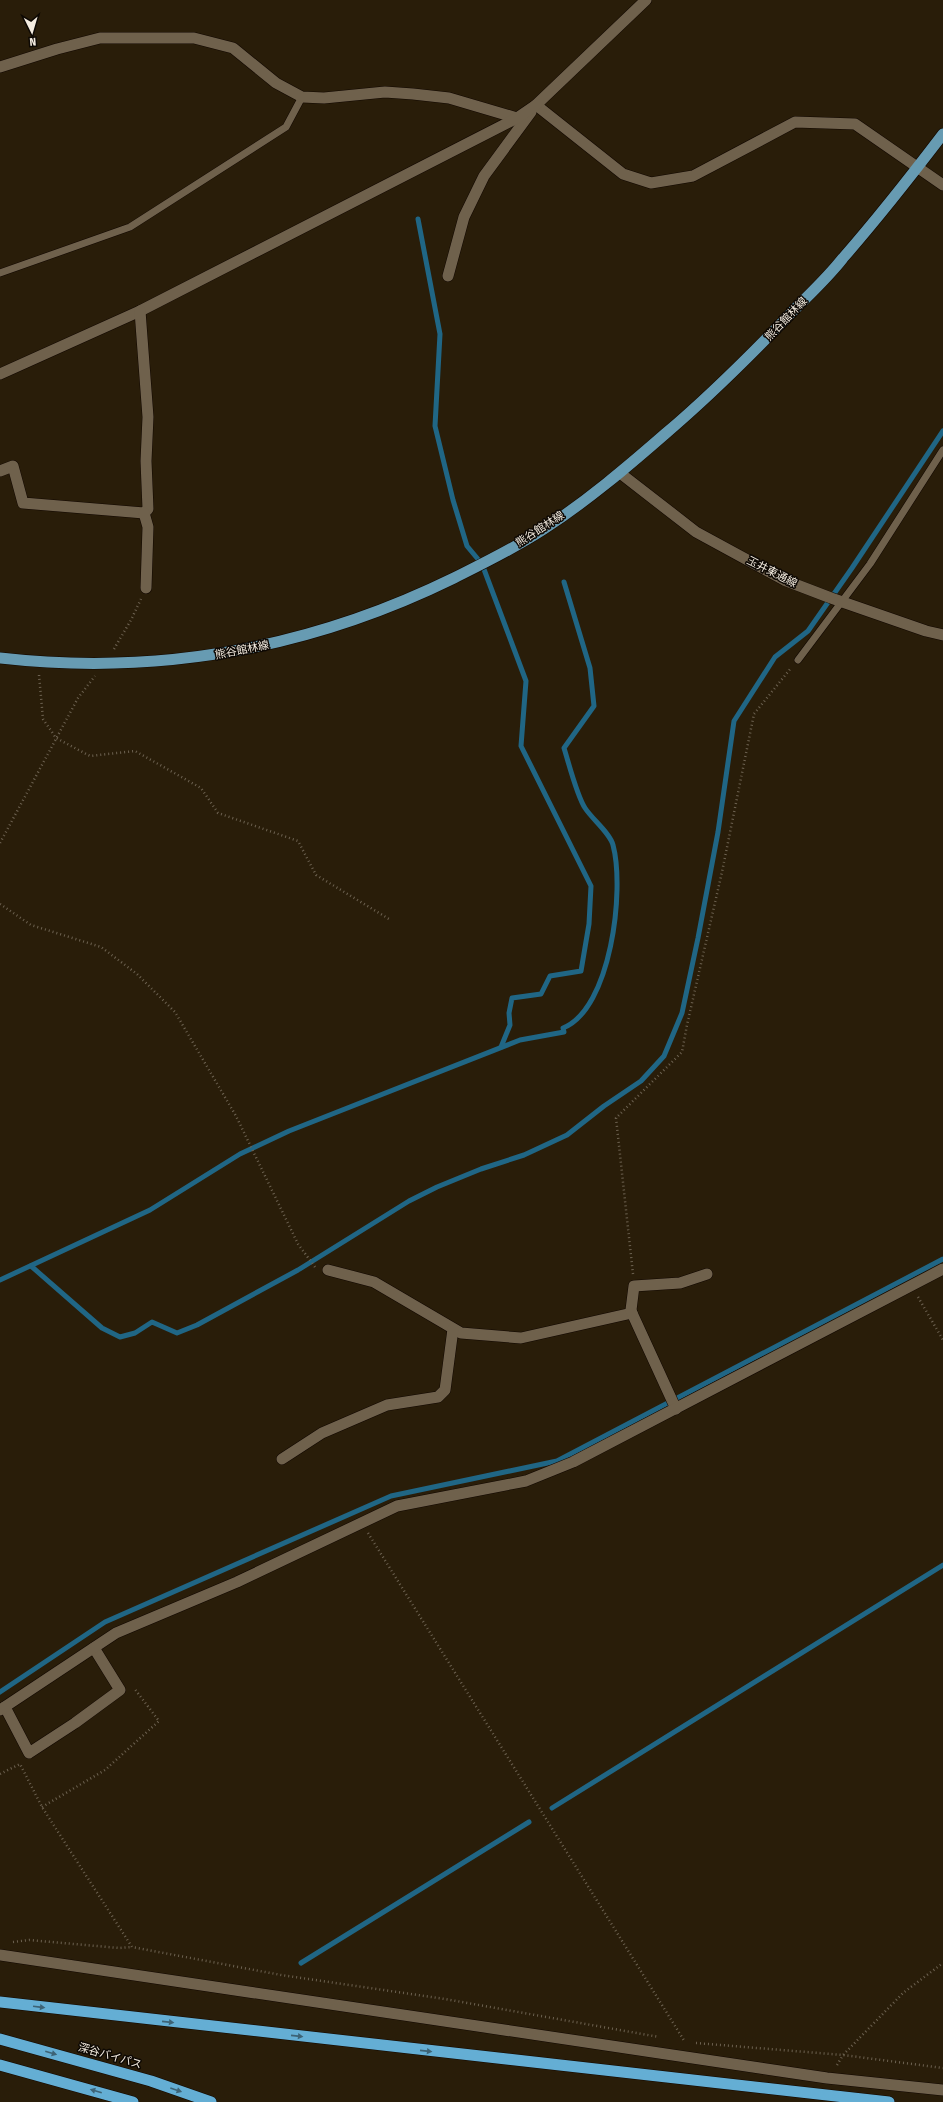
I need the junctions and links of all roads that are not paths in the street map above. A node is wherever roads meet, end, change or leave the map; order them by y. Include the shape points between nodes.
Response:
1 (646, 0) edge
2 (0, 67) edge
3 (302, 97) junction
4 (536, 105) junction
5 (517, 118) junction
6 (943, 134) edge
7 (918, 166) junction
8 (943, 185) edge
9 (0, 273) edge
10 (448, 276) dead end
11 (140, 311) junction
12 (0, 374) edge
13 (943, 450) edge
14 (0, 471) edge
15 (620, 473) junction
16 (144, 513) junction
17 (146, 588) road end
18 (841, 602) junction
19 (943, 635) edge
20 (1, 656) edge
21 (798, 660) road end
22 (943, 1269) edge
23 (328, 1270) road end
24 (707, 1274) dead end
25 (632, 1313) junction
26 (453, 1329) junction
27 (676, 1408) junction
28 (282, 1459) dead end
29 (94, 1648) junction
30 (2, 1708) edge
31 (0, 1955) edge
32 (0, 2002) edge
33 (0, 2039) edge
34 (0, 2065) edge
35 (827, 2078) junction
36 (943, 2090) edge
37 (825, 2095) junction
38 (133, 2102) edge
39 (211, 2102) edge
40 (889, 2102) edge

1 - 4 street
2 - 3 street via 100,38 194,38 233,48 276,83
3 - 5 street via 324,98 385,92 413,94 449,98
3 - 9 lane via 286,127 130,227
4 - 5 street
4 - 7 street via 623,174 651,183 693,176 795,122 855,124
4 - 10 street via 484,176 464,217
5 - 11 street
6 - 7 main road, 熊谷館林線
7 - 8 street
7 - 15 main road, 熊谷館林線 via 842,261 766,340 697,406
11 - 12 street
11 - 16 street via 148,417 148,509
13 - 18 lane via 870,564
14 - 16 street via 13,466 23,503
15 - 18 street, 玉井東通線 via 696,532 784,580
15 - 20 main road, 熊谷館林線 via 543,529 482,564 403,602 337,626 273,644 207,657 105,663 38,661
16 - 17 street via 148,527
18 - 19 street, 玉井東通線
18 - 21 lane
22 - 27 street
23 - 26 street via 374,1282
24 - 25 street via 680,1283 634,1286
25 - 26 street via 521,1338 460,1333
25 - 27 street
26 - 28 street via 445,1390 438,1397 387,1405 322,1434
27 - 29 street via 573,1462 526,1481 397,1506 237,1582 116,1633
29 - 30 street
29 - 30 street via 120,1690 29,1753
31 - 35 street
32 -> 37 highway
33 -> 39 highway, 深谷バイパス via 151,2081
38 -> 34 highway
35 - 36 street
35 - 37 street
37 - 40 highway

